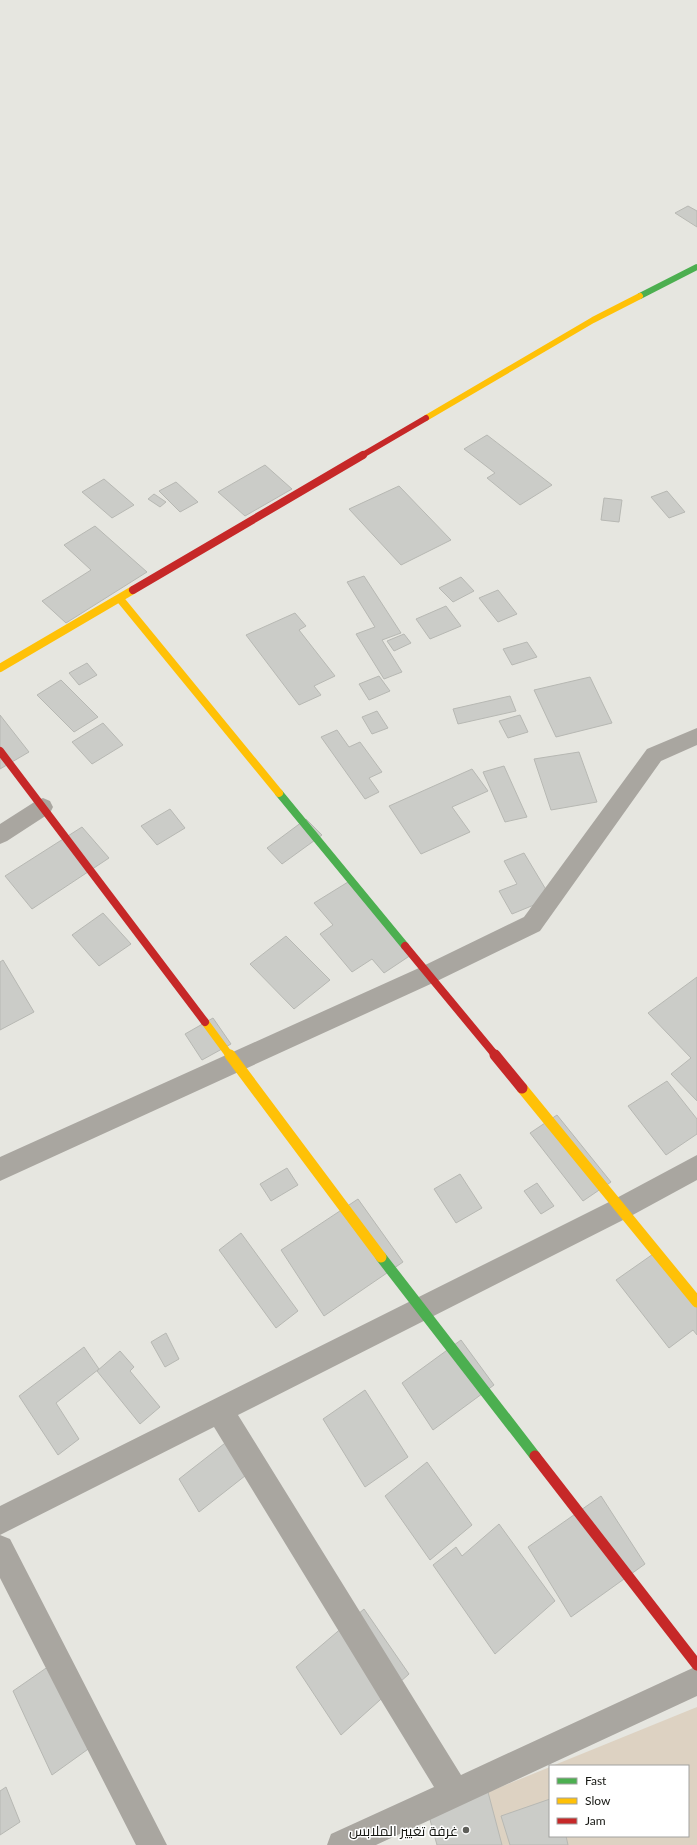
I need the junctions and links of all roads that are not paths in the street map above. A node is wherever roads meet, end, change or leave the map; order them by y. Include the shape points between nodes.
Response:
1 (697, 267) edge
2 (120, 599) junction
3 (0, 668) edge
4 (697, 736) edge
5 (0, 751) edge
6 (42, 807) junction
7 (0, 835) edge
8 (428, 975) junction
9 (235, 1062) junction
10 (697, 1167) edge
11 (0, 1169) edge
12 (620, 1209) junction
13 (697, 1302) edge
14 (420, 1309) junction
15 (219, 1410) junction
16 (0, 1521) edge
17 (0, 1550) edge
18 (697, 1665) edge
19 (697, 1682) edge
20 (454, 1793) junction
21 (349, 1843) edge
22 (152, 1845) edge

1 - 2 street via 593,320
2 - 3 street
2 - 8 street
4 - 8 street via 654,755 532,924
5 - 6 street
6 - 7 street
6 - 9 street
8 - 9 street
8 - 12 street
9 - 11 street
9 - 14 street
10 - 12 street
12 - 13 street
12 - 14 street
14 - 15 street
14 - 18 street
15 - 16 street
15 - 20 street
17 - 22 street
19 - 20 street
20 - 21 street

